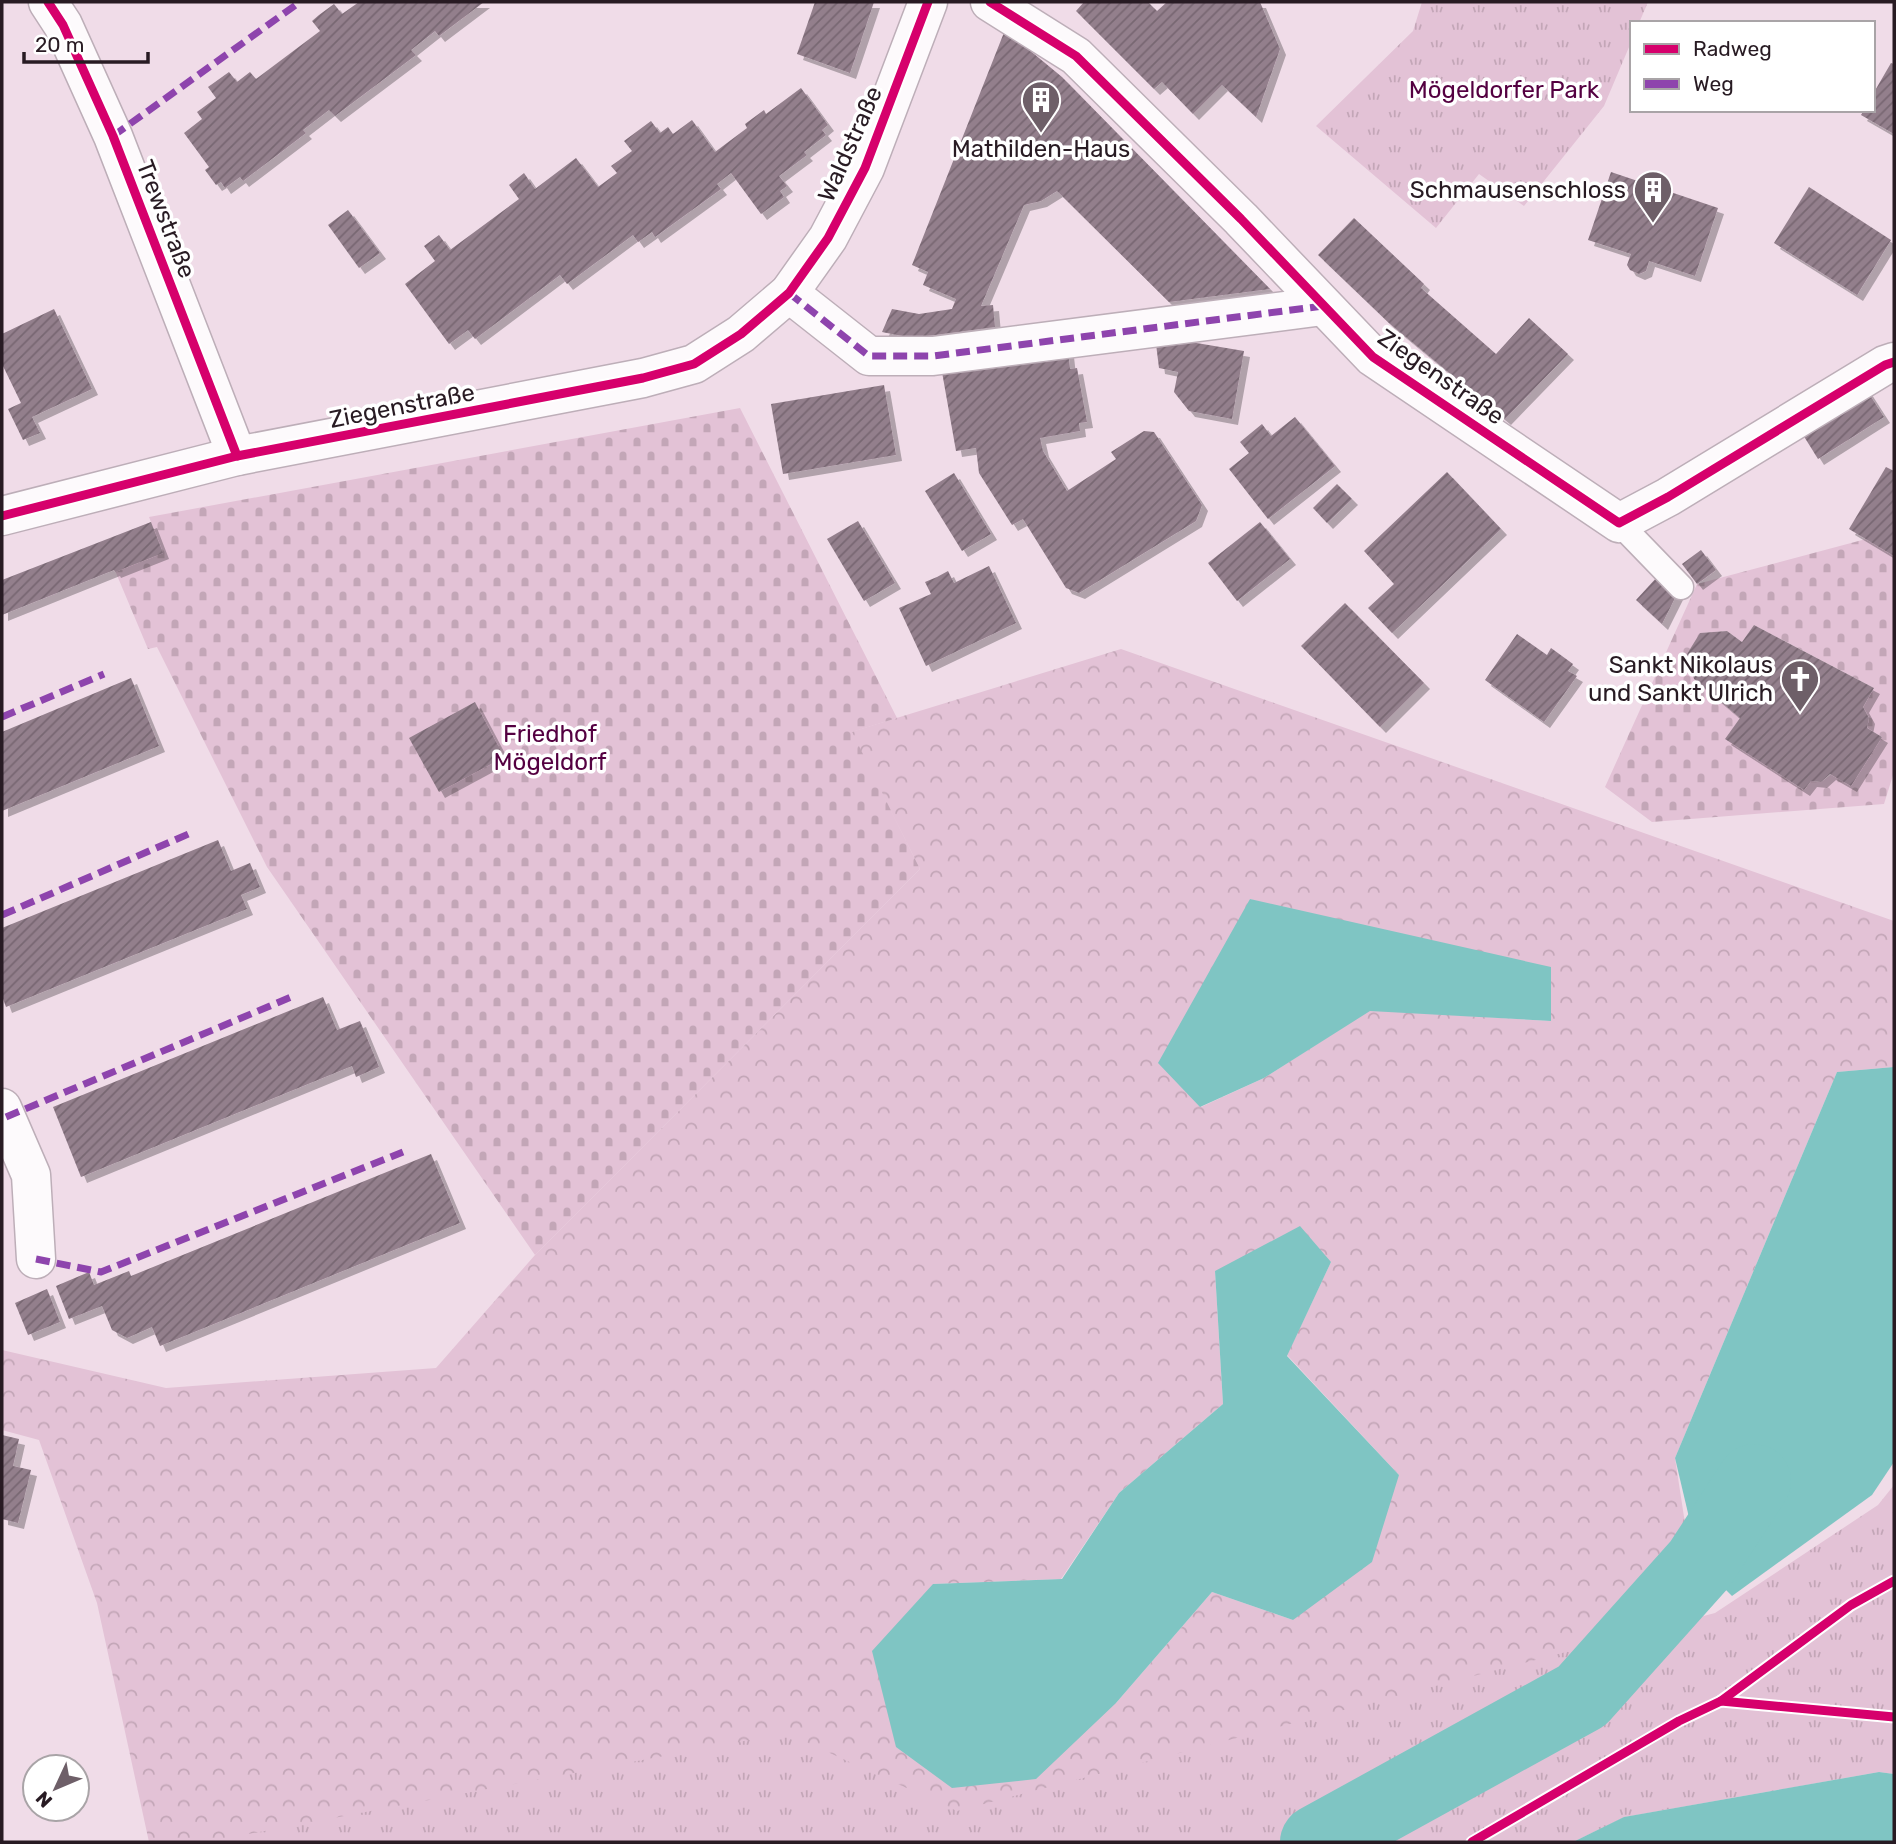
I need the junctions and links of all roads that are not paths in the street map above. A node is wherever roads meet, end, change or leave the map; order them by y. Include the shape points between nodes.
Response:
1 (48, 2) edge
2 (928, 2) edge
3 (990, 2) edge
4 (789, 293) junction
5 (1323, 306) junction
6 (1894, 362) edge
7 (237, 456) junction
8 (2, 516) edge
9 (1619, 523) junction
10 (1681, 587) dead end
11 (2, 1108) edge
12 (36, 1259) dead end

1 - 7 street, Trewstraße via 113,136
2 - 4 street, Waldstraße via 865,168 828,238
3 - 5 street, Ziegenstraße via 1076,56
4 - 5 street via 869,356 933,356
4 - 7 street, Ziegenstraße via 741,334 694,364 643,378
5 - 9 street, Ziegenstraße via 1373,357
6 - 9 street
7 - 8 street, Ziegenstraße
9 - 10 lane
11 - 12 street via 30,1175

